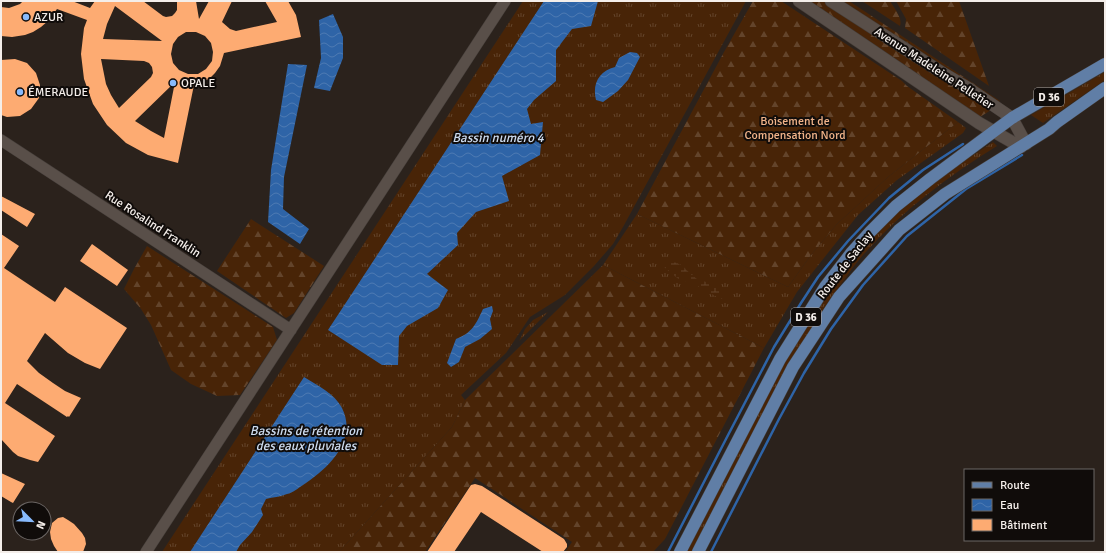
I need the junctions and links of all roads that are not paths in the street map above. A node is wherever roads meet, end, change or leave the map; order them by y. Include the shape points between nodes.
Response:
1 (505, 1) edge
2 (800, 1) edge
3 (832, 1) edge
4 (1105, 64) edge
5 (1105, 88) edge
6 (1012, 118) junction
7 (993, 132) junction
8 (1, 140) edge
9 (1024, 145) junction
10 (291, 330) junction
11 (146, 552) edge
12 (680, 552) edge
13 (698, 552) edge

1 - 10 street
2 - 7 street, Avenue Madeleine Pelletier
3 - 6 street, Avenue Madeleine Pelletier
4 - 6 main road, Route de Saclay / D 36
5 - 9 main road, Route de Saclay / D 36
6 - 7 main road, Route de Saclay / D 36
6 - 9 street, Avenue Madeleine Pelletier
7 - 9 street, Avenue Madeleine Pelletier
7 - 12 main road, Route de Saclay / D 36 via 896,206 852,252 825,287 780,359
8 - 10 street, Rue Rosalind Franklin
9 - 13 main road, Route de Saclay / D 36 via 945,194 899,230 839,297 793,367
10 - 11 street

